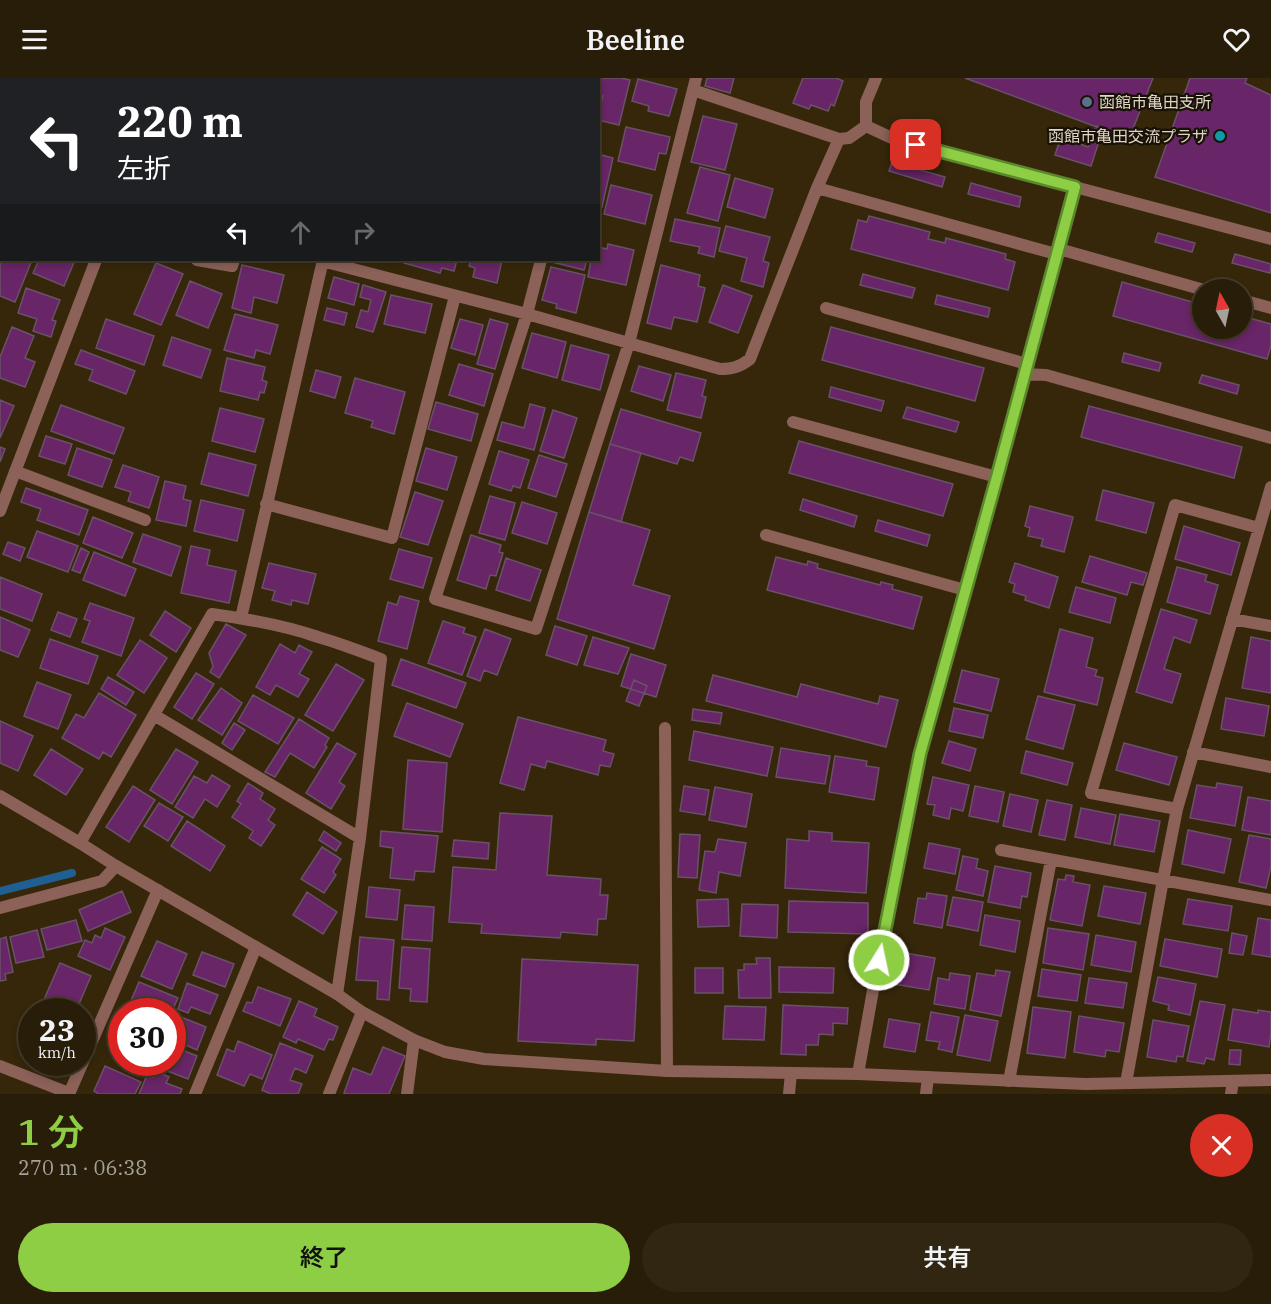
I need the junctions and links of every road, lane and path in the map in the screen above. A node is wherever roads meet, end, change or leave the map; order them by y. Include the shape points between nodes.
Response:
1 (876, 78) edge
2 (695, 84) edge
3 (866, 126) junction
4 (838, 139) junction
5 (1075, 187) junction
6 (818, 188) junction
7 (1271, 239) edge
8 (1057, 252) junction
9 (96, 261) edge
10 (203, 261) edge
11 (234, 261) edge
12 (322, 261) edge
13 (326, 261) edge
14 (541, 261) edge
15 (1192, 287) edge
16 (455, 296) junction
17 (1252, 303) edge
18 (826, 308) dead end
19 (1271, 308) edge
20 (527, 314) junction
21 (629, 343) junction
22 (1026, 369) junction
23 (793, 422) dead end
24 (1271, 438) edge
25 (15, 471) junction
26 (997, 477) junction
27 (1271, 487) edge
28 (266, 504) junction
29 (0, 512) edge
30 (145, 520) dead end
31 (1259, 528) junction
32 (766, 535) dead end
33 (965, 590) junction
34 (241, 618) junction
35 (1232, 619) junction
36 (1271, 626) edge
37 (154, 715) junction
38 (665, 728) dead end
39 (1193, 752) junction
40 (1271, 767) edge
41 (0, 796) edge
42 (1177, 808) junction
43 (360, 838) junction
44 (80, 843) junction
45 (1001, 850) dead end
46 (1051, 860) junction
47 (116, 866) junction
48 (1163, 880) junction
49 (159, 890) junction
50 (1271, 900) edge
51 (0, 908) edge
52 (256, 947) junction
53 (337, 994) junction
54 (362, 1012) junction
55 (414, 1040) junction
56 (0, 1066) edge
57 (667, 1071) junction
58 (791, 1073) junction
59 (858, 1074) junction
60 (928, 1077) junction
61 (1271, 1080) edge
62 (1009, 1081) junction
63 (1126, 1083) junction
64 (1232, 1088) edge
65 (1084, 1089) edge
66 (69, 1094) edge
67 (195, 1094) edge
68 (329, 1094) edge
69 (407, 1094) edge
70 (789, 1094) edge
71 (926, 1094) edge

1 - 3 street via 866,102
2 - 4 street
2 - 21 street
3 - 4 street via 849,138
3 - 5 street via 894,139
4 - 6 street
5 - 7 street
5 - 8 street
6 - 8 street
6 - 21 street via 750,359 743,365 720,369
8 - 15 street
8 - 22 street
9 - 25 street
10 - 11 street via 232,266
12 - 28 street
13 - 16 street
14 - 20 street
16 - 20 street
16 - 28 street via 392,538
17 - 19 street
18 - 22 street
20 - 21 street
20 - 21 street via 435,599 536,629
22 - 24 street
22 - 26 street
23 - 26 street
25 - 29 street
25 - 30 street
26 - 33 street
27 - 31 street
28 - 34 street
31 - 35 street
31 - 42 street via 1175,505 1092,793
32 - 33 street
33 - 59 street via 920,754
34 - 37 street via 212,614
34 - 43 street via 317,636 381,659
35 - 36 street
35 - 39 street
37 - 43 street
37 - 44 street
38 - 57 street
39 - 40 street
39 - 42 street
41 - 44 street
42 - 48 street
43 - 53 street
44 - 47 street
45 - 46 street
46 - 48 street
46 - 62 street
47 - 49 street
47 - 51 street via 102,881
48 - 50 street
48 - 63 street
49 - 52 street
49 - 66 street
52 - 53 street
52 - 67 street
53 - 54 street
54 - 55 street
54 - 68 street
55 - 57 street via 445,1052 484,1059
55 - 69 street
56 - 66 street
57 - 58 street
58 - 59 street
58 - 70 street
59 - 60 street
60 - 62 street
60 - 71 street
61 - 64 street
62 - 65 street
63 - 64 street
63 - 65 street

